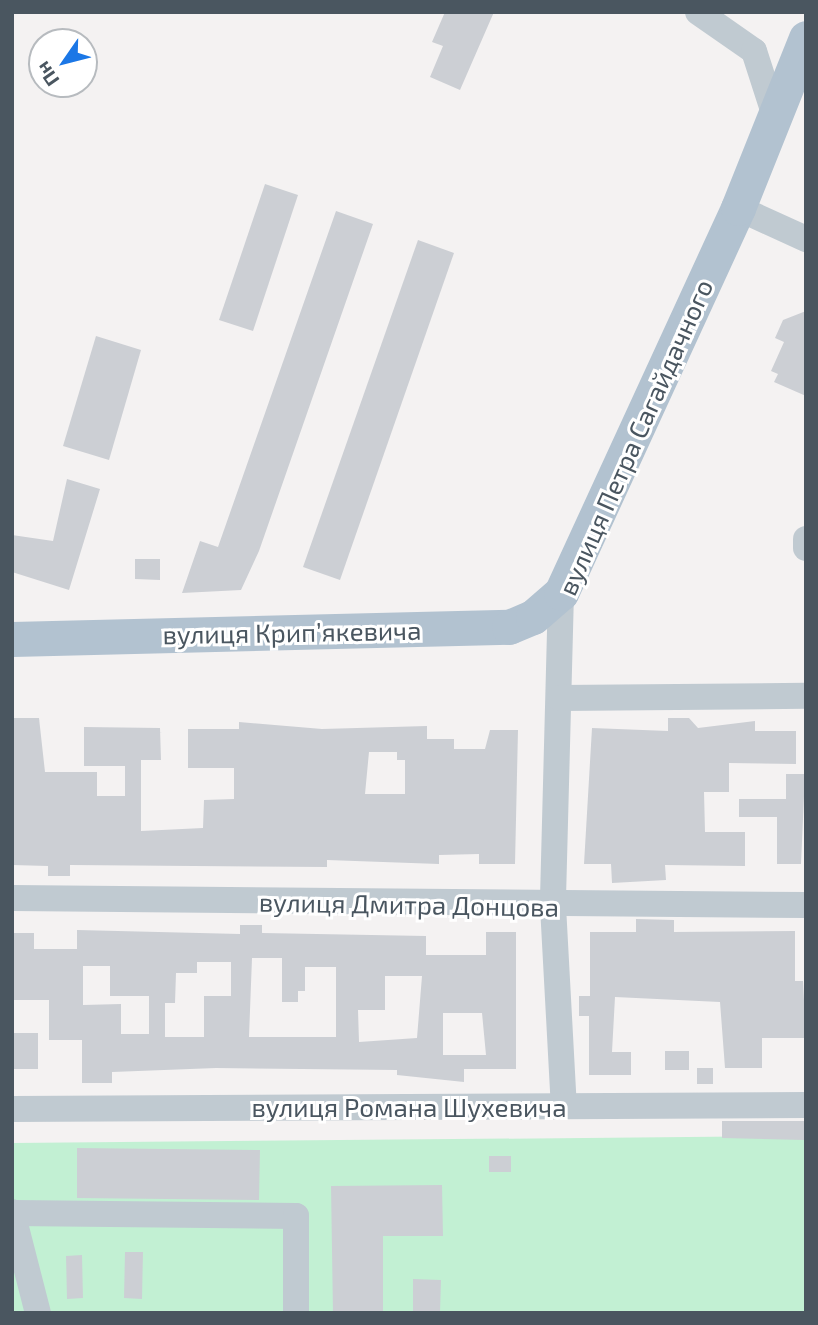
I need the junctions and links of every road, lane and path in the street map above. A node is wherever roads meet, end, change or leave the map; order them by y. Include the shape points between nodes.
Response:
1 (698, 12) edge
2 (806, 38) edge
3 (775, 116) junction
4 (738, 208) junction
5 (806, 239) edge
6 (806, 539) edge
7 (806, 548) edge
8 (561, 593) junction
9 (12, 639) edge
10 (806, 696) edge
11 (560, 698) junction
12 (12, 898) edge
13 (806, 905) edge
14 (553, 906) junction
15 (806, 1105) edge
16 (564, 1106) junction
17 (12, 1109) edge
18 (12, 1213) edge
19 (38, 1313) edge
20 (296, 1313) edge

1 - 3 street via 754,51
2 - 3 main road, вулиця Петра Сагайдачного
3 - 4 main road, вулиця Петра Сагайдачного
4 - 5 street
4 - 8 main road, вулиця Петра Сагайдачного
6 - 7 street
8 - 9 main road, вулиця Крипʼякевича via 509,627
8 - 11 street, вулиця Петра Сагайдачного
10 - 11 street
11 - 14 street, вулиця Петра Сагайдачного
12 - 14 street, вулиця Дмитра Донцова
13 - 14 street, вулиця Дмитра Донцова
14 - 16 street, вулиця Петра Сагайдачного
15 - 16 street, вулиця Романа Шухевича
16 - 17 street, вулиця Романа Шухевича
18 - 19 street
18 - 20 street via 296,1216

